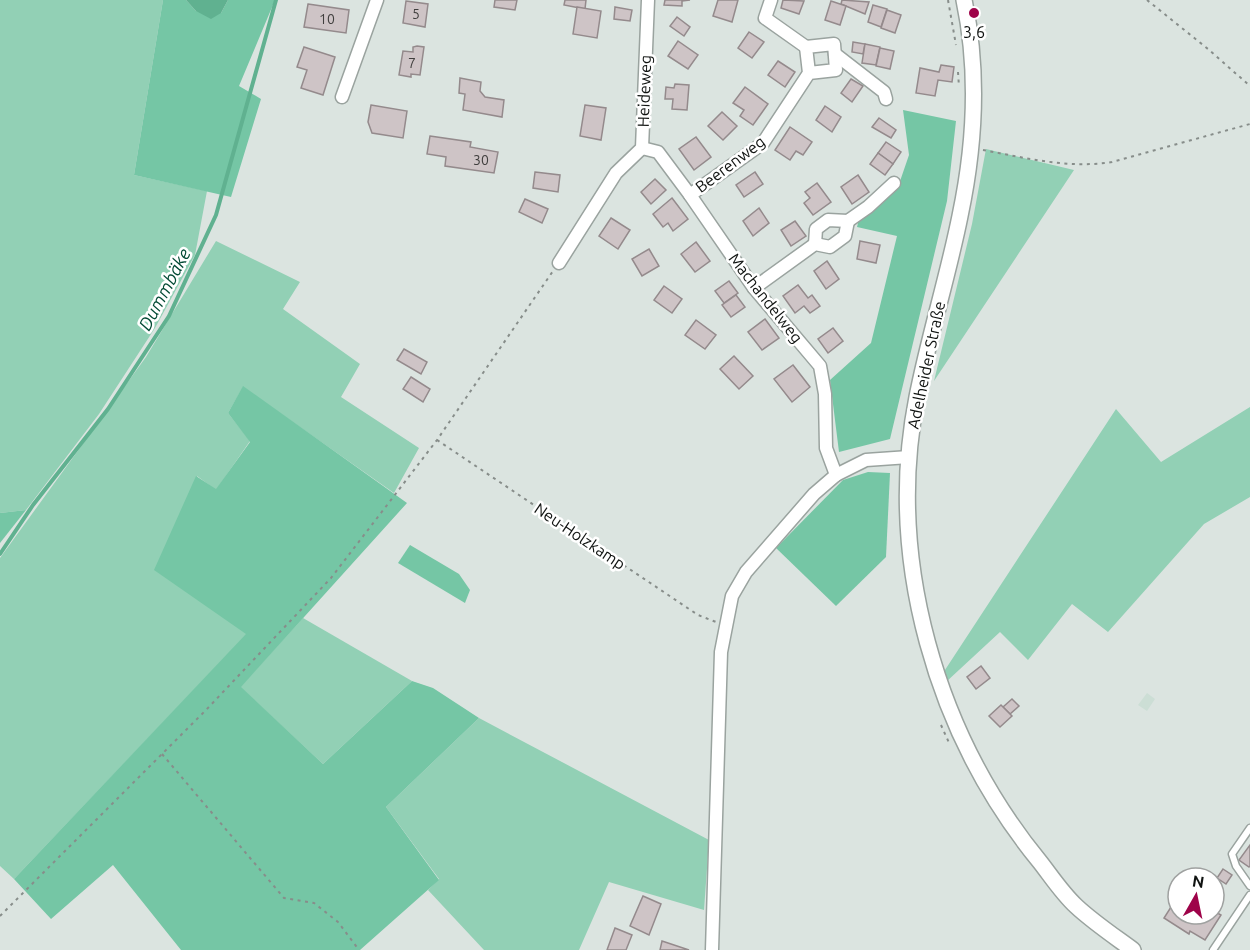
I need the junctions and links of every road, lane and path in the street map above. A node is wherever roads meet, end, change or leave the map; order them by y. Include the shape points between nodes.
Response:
1 (377, 0) edge
2 (648, 0) edge
3 (771, 0) edge
4 (948, 0) edge
5 (964, 0) edge
6 (1147, 0) edge
7 (807, 46) junction
8 (957, 52) dead end
9 (835, 54) junction
10 (957, 63) dead end
11 (809, 73) junction
12 (1250, 86) edge
13 (959, 94) dead end
14 (342, 97) dead end
15 (886, 99) dead end
16 (1250, 124) edge
17 (642, 148) junction
18 (970, 148) junction
19 (894, 183) dead end
20 (690, 195) junction
21 (848, 221) junction
22 (815, 243) junction
23 (559, 263) joint
24 (754, 288) junction
25 (437, 440) junction
26 (909, 457) junction
27 (836, 475) junction
28 (726, 626) junction
29 (162, 754) junction
30 (1250, 828) edge
31 (1250, 886) edge
32 (1250, 895) edge
33 (0, 916) edge
34 (359, 950) edge
35 (712, 950) edge
36 (1133, 950) edge
37 (1213, 950) edge

1 - 14 street
2 - 17 street, Heideweg
3 - 7 street via 765,18
4 - 8 path
5 - 18 street, Adelheider Straße via 972,36 974,113
6 - 12 path
7 - 9 street via 834,44
7 - 11 street
9 - 11 street via 836,70
9 - 15 street via 884,92
10 - 13 path
11 - 20 street, Beerenweg via 763,143
16 - 18 path via 1089,166
17 - 20 street, Machandelweg via 658,152
17 - 23 street, Heideweg via 616,173
18 - 26 street, Adelheider Straße via 961,214 916,398
19 - 21 street
20 - 24 street, Machandelweg
21 - 22 street via 828,220 816,229
21 - 22 street via 845,236 830,247
22 - 24 street
23 - 25 path
24 - 27 street, Machandelweg via 820,366 826,448
25 - 28 path, Neu-Holzkamp via 698,615
25 - 29 path via 331,578
26 - 27 street via 866,460
26 - 36 street, Adelheider Straße via 908,525 915,590 933,661 966,747 1015,831 1075,905
27 - 28 street via 814,494 746,572 732,596
28 - 35 street via 721,652
29 - 33 path
29 - 34 path via 284,898 314,903 338,922
30 - 31 lane via 1232,854
32 - 37 lane

